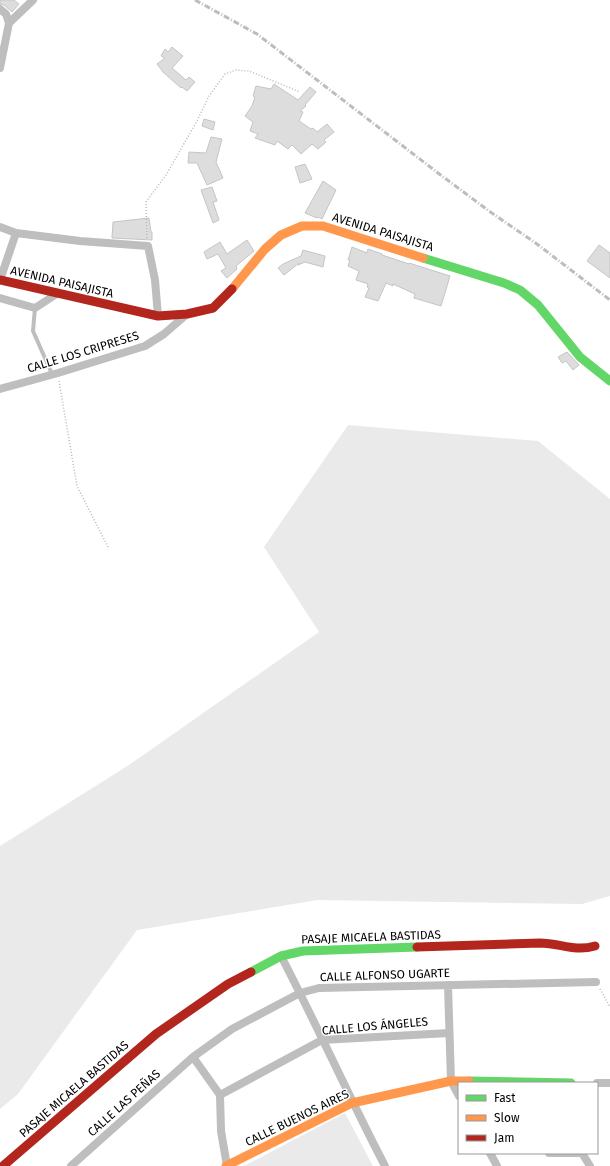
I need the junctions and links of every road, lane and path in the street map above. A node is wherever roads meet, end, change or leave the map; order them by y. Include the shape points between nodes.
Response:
1 (33, 0) edge
2 (0, 9) edge
3 (9, 23) junction
4 (0, 68) edge
5 (300, 92) dead end
6 (0, 227) edge
7 (16, 233) junction
8 (148, 246) junction
9 (0, 280) edge
10 (58, 293) junction
11 (0, 298) edge
12 (35, 308) junction
13 (187, 314) junction
14 (158, 316) junction
15 (55, 374) junction
16 (610, 380) edge
17 (0, 389) edge
18 (108, 547) dead end
19 (595, 946) dead end
20 (281, 956) junction
21 (596, 982) joint
22 (448, 985) junction
23 (300, 992) junction
24 (610, 1007) edge
25 (449, 1032) junction
26 (322, 1040) junction
27 (193, 1057) junction
28 (451, 1082) junction
29 (458, 1082) edge
30 (598, 1083) edge
31 (610, 1084) edge
32 (458, 1094) edge
33 (220, 1095) junction
34 (352, 1103) junction
35 (491, 1154) edge
36 (583, 1154) edge
37 (3, 1166) edge
38 (71, 1166) edge
39 (226, 1166) edge
40 (385, 1166) edge
41 (497, 1166) edge
42 (590, 1166) edge

1 - 3 street
2 - 3 street via 6,14
3 - 4 street
5 - 8 path via 249,71 236,70 225,74 209,96 166,175 146,202
6 - 7 street
7 - 8 street
7 - 9 street
8 - 14 street via 155,280
9 - 10 street, AVENIDA PAISAJISTA
10 - 12 street
10 - 14 street, AVENIDA PAISAJISTA
11 - 12 street
12 - 15 lane via 33,331
13 - 14 street, AVENIDA PAISAJISTA
13 - 15 street, CALLE LOS CRIPRESES via 164,334 144,346
13 - 16 street, AVENIDA PAISAJISTA via 213,308 228,295 265,249 281,235 302,226 323,226 520,290 538,305 580,357
15 - 17 street, CALLE LOS CRIPRESES
15 - 18 path via 77,486
19 - 20 street, PASAJE MICAELA BASTIDAS via 573,949 554,944 526,942 303,951
20 - 23 street
20 - 37 street, PASAJE MICAELA BASTIDAS via 228,984 156,1034
21 - 22 street, CALLE ALFONSO UGARTE
21 - 24 path
22 - 23 street, CALLE ALFONSO UGARTE via 319,988
22 - 25 street
23 - 26 street
23 - 27 street, CALLE ALFONSO UGARTE via 232,1029
25 - 26 street, CALLE LOS ÁNGELES
25 - 28 street
26 - 33 street, CALLE LOS ÁNGELES
26 - 34 street
27 - 33 street
27 - 38 street, CALLE LAS PEÑAS
28 - 29 street, CALLE BUENOS AIRES
28 - 32 street
28 - 34 street, CALLE BUENOS AIRES
30 - 31 street
33 - 39 street via 221,1131
34 - 39 street, CALLE BUENOS AIRES
34 - 40 street
35 - 41 street
36 - 42 street

